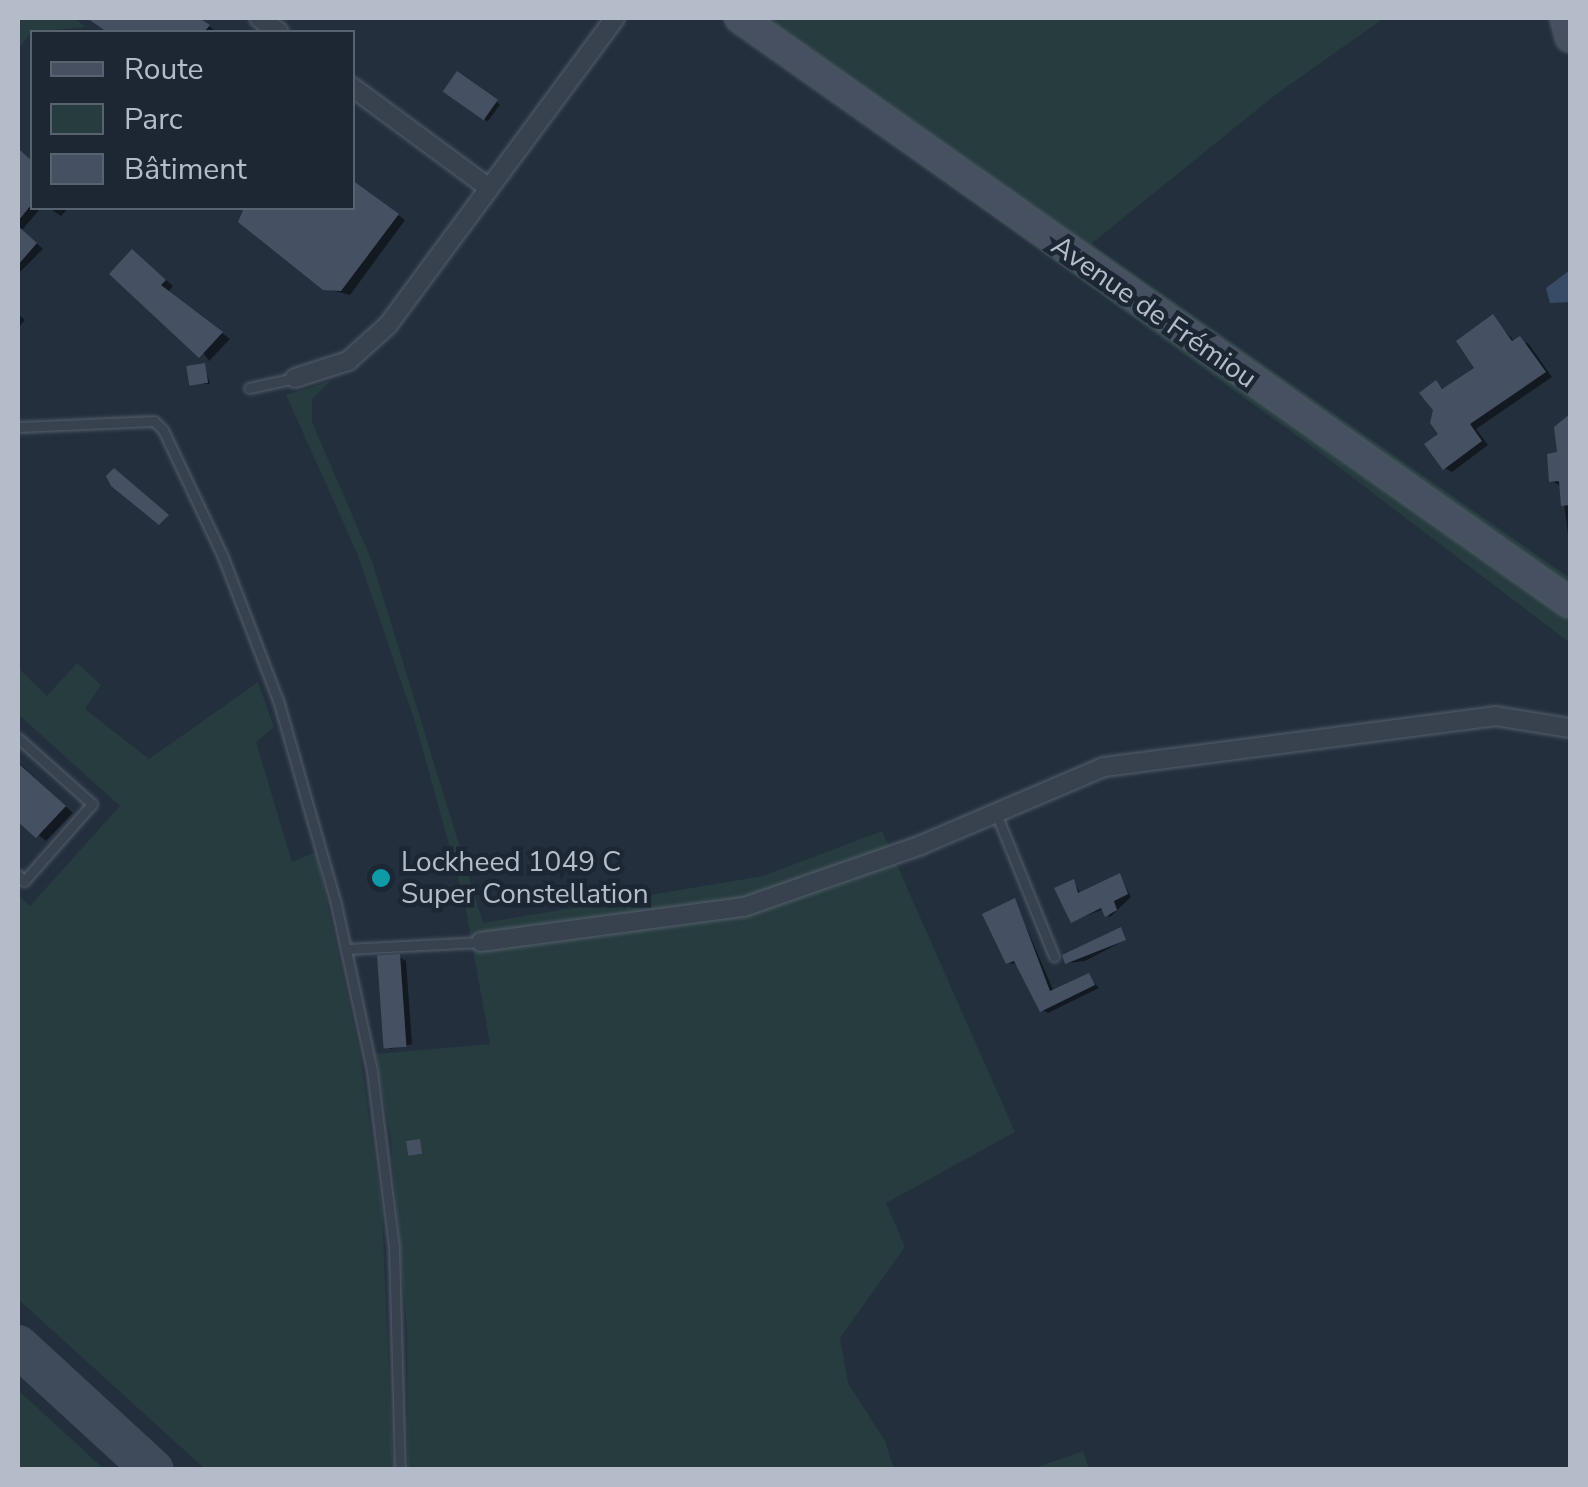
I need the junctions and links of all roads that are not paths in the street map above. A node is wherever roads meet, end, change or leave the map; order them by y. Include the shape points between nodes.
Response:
1 (615, 18) edge
2 (740, 18) edge
3 (1565, 18) edge
4 (1570, 37) edge
5 (355, 89) edge
6 (489, 188) junction
7 (295, 378) joint
8 (250, 388) dead end
9 (18, 427) edge
10 (1570, 604) edge
11 (1570, 728) edge
12 (18, 738) edge
13 (994, 808) junction
14 (18, 875) edge
15 (481, 942) joint
16 (346, 949) junction
17 (1054, 956) dead end
18 (400, 1470) edge

1 - 6 street
2 - 10 main road, Avenue de Frémiou
3 - 4 main road
5 - 6 street
6 - 7 street via 360,354 318,376
7 - 8 lane
9 - 16 lane via 154,421 163,430 224,557 278,700
11 - 13 street via 1495,716 1123,764
12 - 14 lane via 92,804 24,881
13 - 15 street via 920,846 744,907
13 - 17 lane
15 - 16 lane
16 - 18 lane via 372,1072 394,1248

